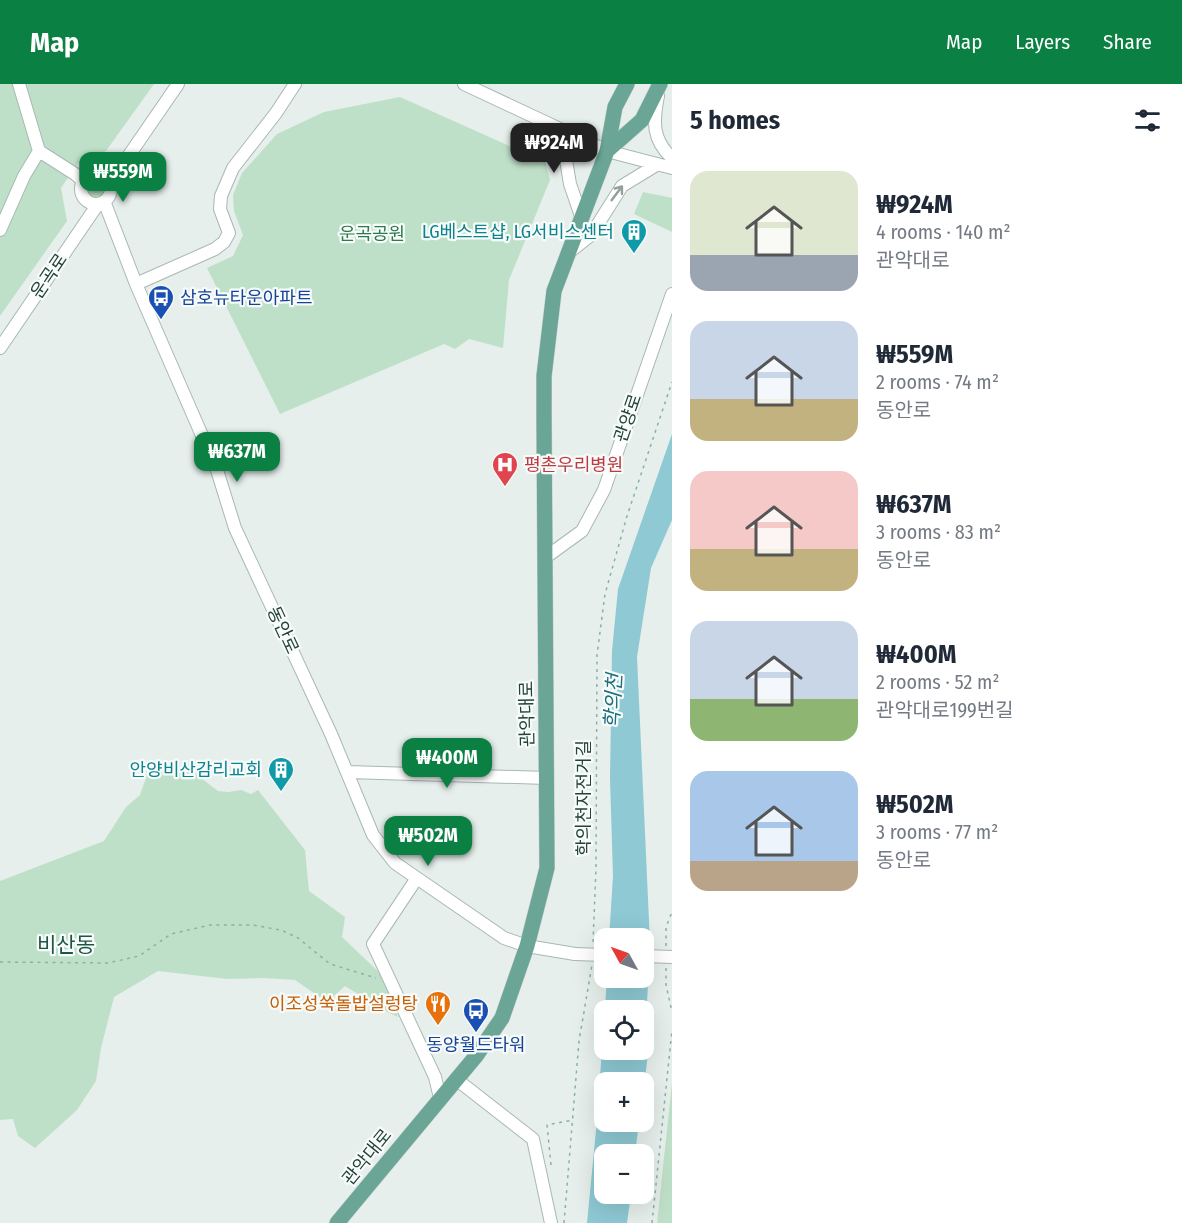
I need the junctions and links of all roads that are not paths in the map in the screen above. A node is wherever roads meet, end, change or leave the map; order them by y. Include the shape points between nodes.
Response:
1 (19, 84) edge
2 (177, 84) edge
3 (295, 84) edge
4 (464, 84) edge
5 (627, 84) edge
6 (660, 84) edge
7 (545, 122) junction
8 (39, 151) junction
9 (607, 151) junction
10 (672, 158) edge
11 (658, 164) junction
12 (672, 168) edge
13 (83, 182) junction
14 (110, 183) junction
15 (101, 202) junction
16 (581, 216) junction
17 (0, 230) edge
18 (567, 254) junction
19 (136, 284) junction
20 (672, 294) edge
21 (4, 337) edge
22 (0, 348) edge
23 (546, 557) junction
24 (348, 772) junction
25 (547, 778) junction
26 (417, 878) junction
27 (527, 946) junction
28 (594, 952) edge
29 (654, 956) edge
30 (672, 957) edge
31 (456, 1079) junction
32 (440, 1098) junction
33 (337, 1223) edge
34 (551, 1223) edge

1 - 8 street
2 - 14 street
3 - 19 street via 233,168 220,202 229,233 224,242
4 - 7 street
5 - 9 main road, 관악대로 via 615,107
6 - 9 main road, 관악대로 via 642,120
6 - 10 street via 654,127 662,147
7 - 9 street
7 - 16 street via 566,160
8 - 13 street
8 - 17 street
9 - 11 street
9 - 16 main road, 관악대로
11 - 12 street
18 -> 11 street via 591,235 622,186
13 - 14 street via 87,176 100,174
13 - 15 street via 82,195 86,200
14 - 15 street via 109,196
15 - 19 street, 동안로
15 - 21 street, 운곡로
16 - 18 main road, 관악대로
18 - 23 main road, 관악대로 via 554,291 544,376
19 - 24 street, 동안로 via 217,470 235,528
20 - 23 street, 관양로 via 603,490 582,531
21 - 22 street, 운곡로
23 - 25 main road, 관악대로
24 - 25 street
24 - 26 street, 동안로 via 373,835 395,863
25 - 27 main road, 관악대로 via 547,867
26 - 27 street, 동안로 via 504,938
26 - 32 street via 373,944 435,1077
27 - 28 street, 동안로, bridge via 575,954
27 - 31 main road, 관악대로 via 502,1018
29 - 30 street, bridge
31 - 32 main road, 관악대로
31 - 34 street via 533,1139
32 - 33 main road, 관악대로

